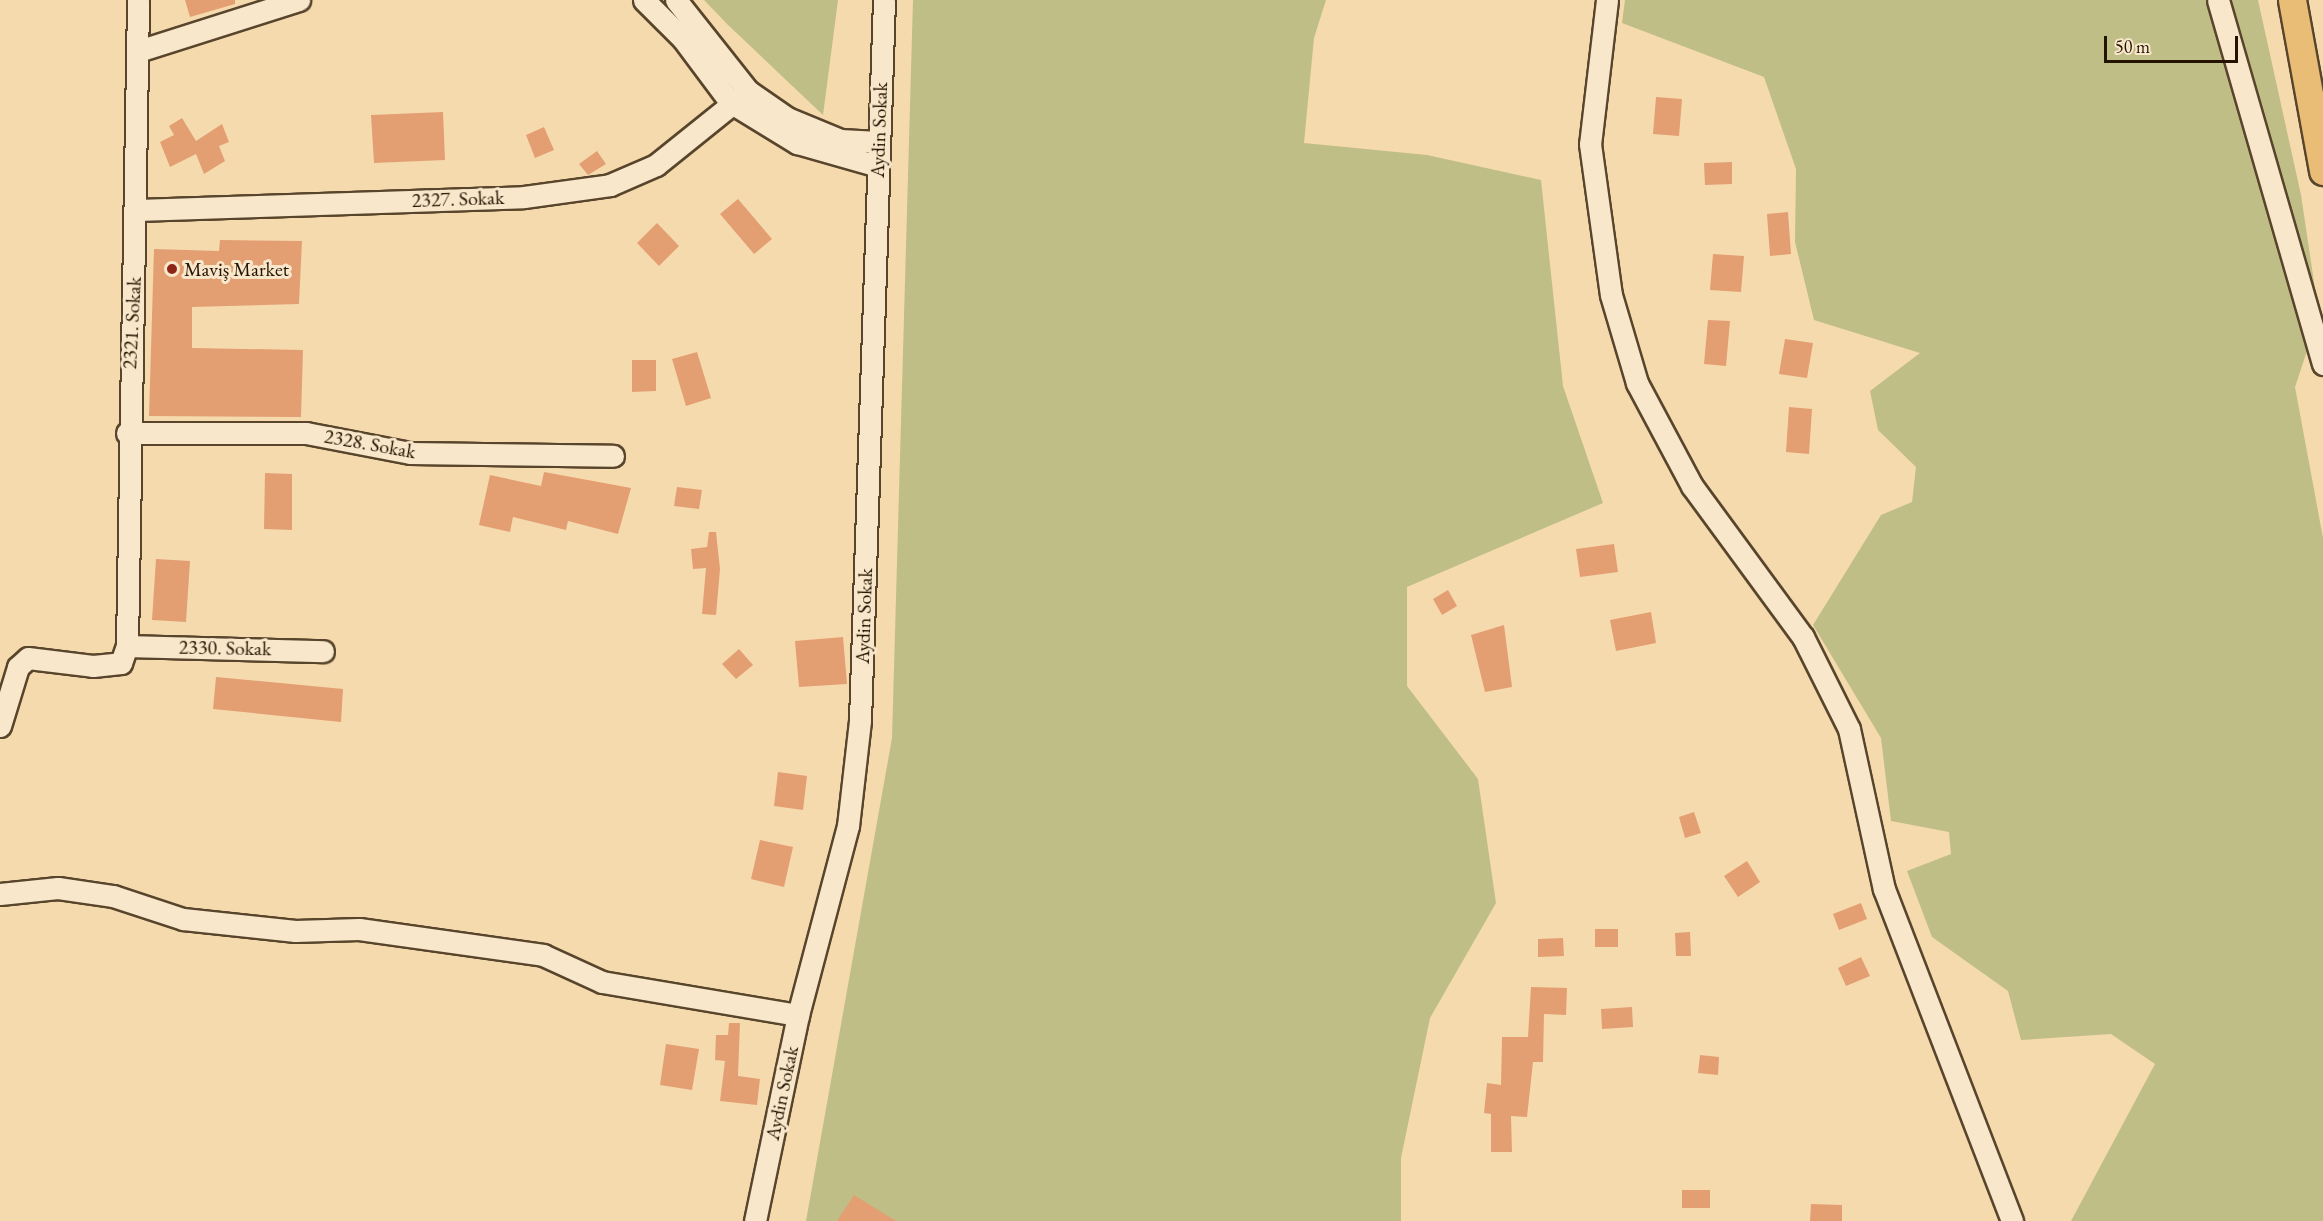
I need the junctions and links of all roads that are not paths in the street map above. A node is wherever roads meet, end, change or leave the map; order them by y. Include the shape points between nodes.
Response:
1 (138, 0) edge
2 (298, 0) edge
3 (644, 0) edge
4 (676, 0) edge
5 (884, 0) edge
6 (1607, 0) edge
7 (2217, 0) edge
8 (2292, 0) edge
9 (138, 51) junction
10 (748, 91) junction
11 (730, 102) junction
12 (879, 142) junction
13 (878, 166) junction
14 (2323, 171) edge
15 (137, 210) junction
16 (2323, 364) edge
17 (127, 433) junction
18 (613, 456) dead end
19 (127, 646) junction
20 (323, 651) dead end
21 (0, 726) edge
22 (0, 894) edge
23 (798, 1015) junction
24 (755, 1221) edge
25 (2012, 1221) edge

1 - 9 street, 2321. Sokak
2 - 9 street
3 - 11 street via 683,39
4 - 10 street
5 - 12 street, Aydin Sokak
6 - 25 street via 1590,144 1611,295 1637,383 1692,486 1803,637 1849,729 1884,889
7 - 16 street
8 - 14 main road
9 - 15 street, 2321. Sokak
10 - 11 street, 2327. Sokak
10 - 12 street via 813,131
11 - 13 street via 797,143
11 - 15 street, 2327. Sokak via 656,165 610,185 524,197
12 - 13 street, Aydin Sokak
13 - 23 street, Aydin Sokak via 860,720 848,826
15 - 17 street, 2321. Sokak
17 - 18 street, 2328. Sokak via 306,433 410,453
17 - 19 street, 2321. Sokak
19 - 20 street, 2330. Sokak
19 - 21 street via 121,663 81,666 28,658 18,667
22 - 23 street via 58,888 113,896 183,920 295,931 359,929 543,955 602,982
23 - 24 street, Aydin Sokak

